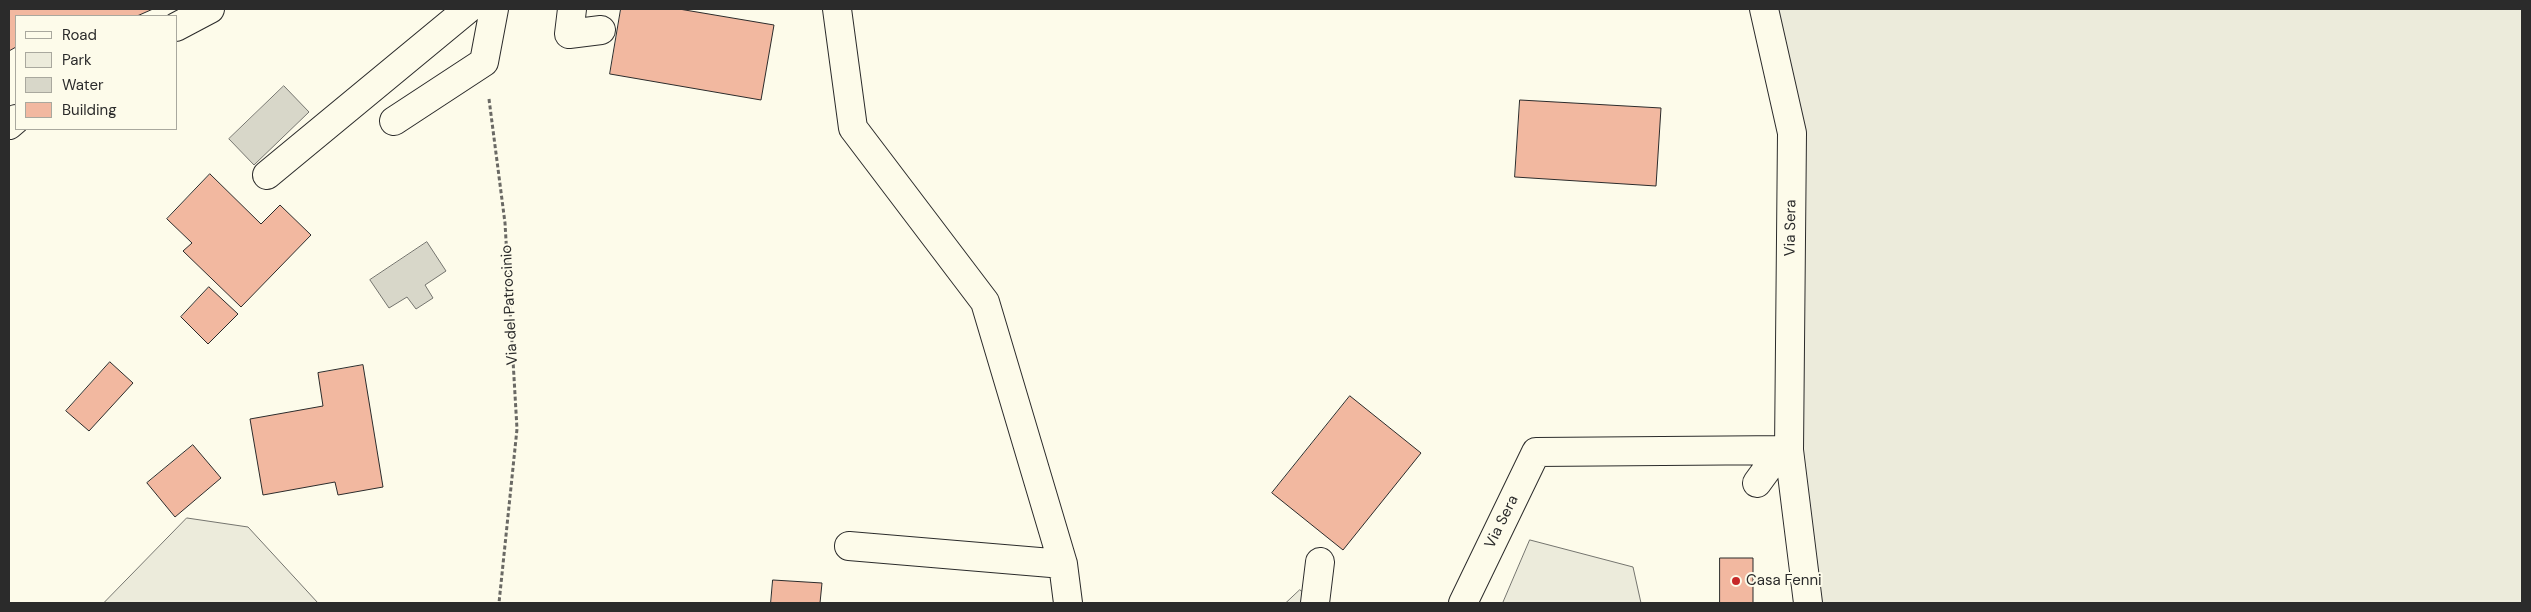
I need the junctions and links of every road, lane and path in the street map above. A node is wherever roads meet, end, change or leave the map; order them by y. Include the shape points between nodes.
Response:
1 (210, 9) edge
2 (468, 9) edge
3 (494, 9) edge
4 (572, 9) edge
5 (838, 9) edge
6 (1764, 9) edge
7 (178, 26) edge
8 (601, 30) dead end
9 (484, 62) junction
10 (394, 120) dead end
11 (267, 175) dead end
12 (1785, 450) junction
13 (1757, 483) dead end
14 (849, 546) dead end
15 (1320, 562) dead end
16 (1063, 564) junction
17 (499, 603) edge
18 (1068, 603) edge
19 (1314, 603) edge
20 (1463, 603) edge
21 (1808, 603) edge

1 - 7 street
2 - 11 street
3 - 9 street
4 - 8 street via 569,34
5 - 16 street via 853,128 985,302
6 - 12 street, Via Sera via 1792,133
9 - 10 street
9 - 17 path, Via del Patrocinio via 505,223 518,429
12 - 13 street
12 - 20 street, Via Sera via 1536,452
12 - 21 street, Via Sera
14 - 16 street
15 - 19 street
16 - 18 street

